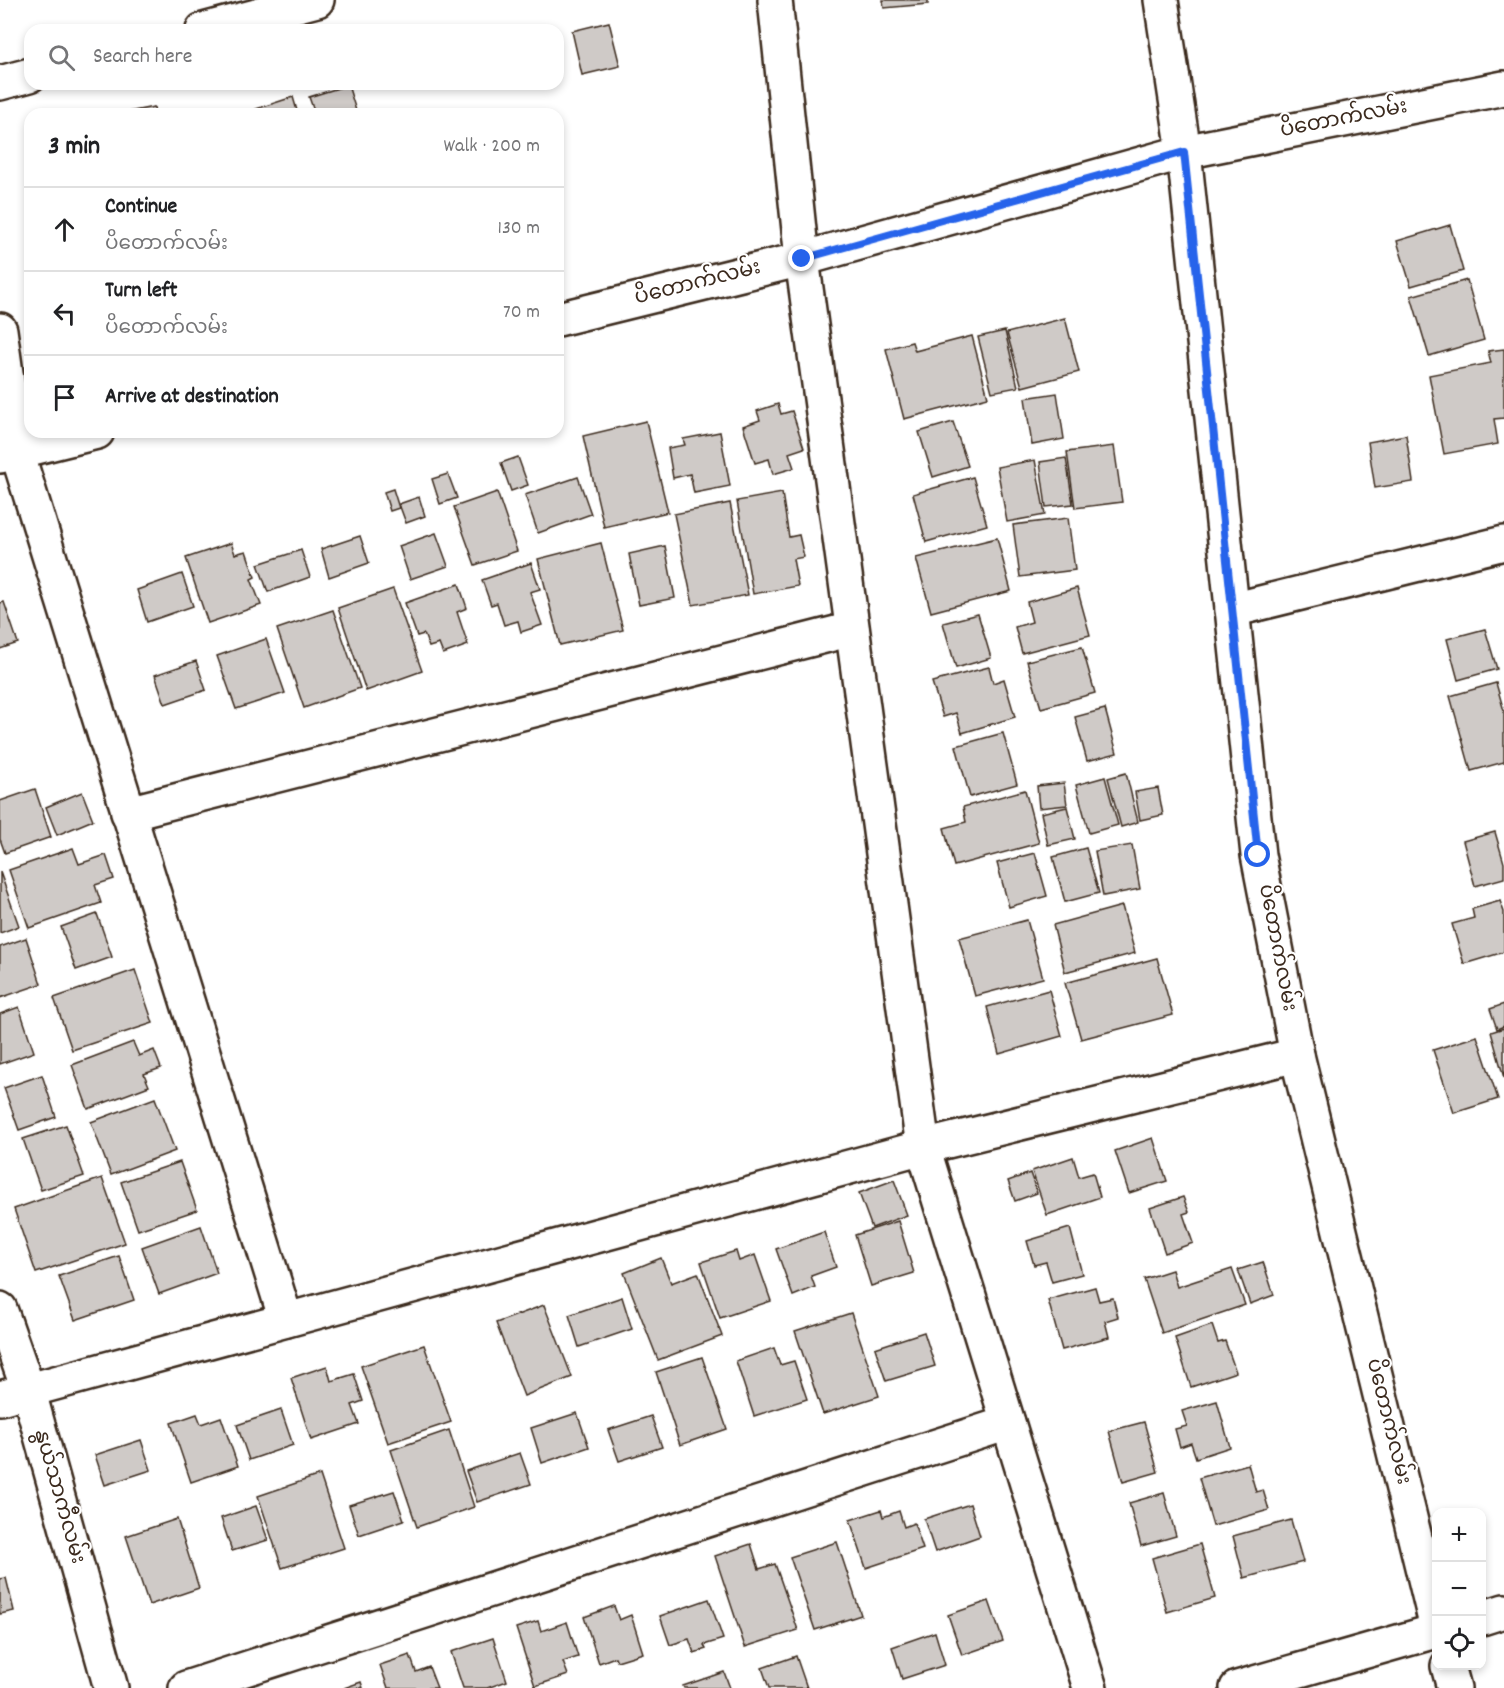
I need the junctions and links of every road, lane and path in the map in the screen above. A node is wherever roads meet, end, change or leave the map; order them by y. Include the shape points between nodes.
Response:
1 (317, 0) edge
2 (775, 0) edge
3 (1161, 0) edge
4 (226, 24) edge
5 (24, 77) edge
6 (0, 83) edge
7 (1504, 88) edge
8 (1184, 152) junction
9 (802, 259) junction
10 (564, 318) edge
11 (0, 330) edge
12 (73, 438) edge
13 (8, 454) edge
14 (1504, 543) edge
15 (1232, 610) junction
16 (852, 629) junction
17 (128, 813) junction
18 (1297, 1055) junction
19 (923, 1147) junction
20 (0, 1309) edge
21 (286, 1320) junction
22 (14, 1394) edge
23 (1008, 1422) junction
24 (1504, 1611) edge
25 (1435, 1616) edge
26 (1486, 1617) edge
27 (1432, 1632) edge
28 (1449, 1670) edge
29 (111, 1688) edge
30 (186, 1688) edge
31 (1090, 1688) edge
32 (1237, 1688) edge
33 (1454, 1688) edge

1 - 4 street
2 - 9 street
3 - 8 street, ပိတောက်လမ်း
5 - 6 street
7 - 8 street, ပိတောက်လမ်း
8 - 9 street, ပိတောက်လမ်း
8 - 15 street, ပိတောက်လမ်း
9 - 10 street, ပိတောက်လမ်း
9 - 16 street
11 - 13 street
12 - 13 street
13 - 17 street
14 - 15 street
15 - 18 street, ပိတောက်လမ်း via 1258,855
16 - 17 street
16 - 19 street
17 - 21 street
18 - 19 street
18 - 25 street, ပိတောက်လမ်း
19 - 21 street
19 - 23 street
20 - 22 street, နွယ်သာကီလမ်း
21 - 22 street
22 - 29 street, နွယ်သာကီလမ်း
23 - 30 street
23 - 31 street
24 - 26 street
27 - 32 street
28 - 33 street

